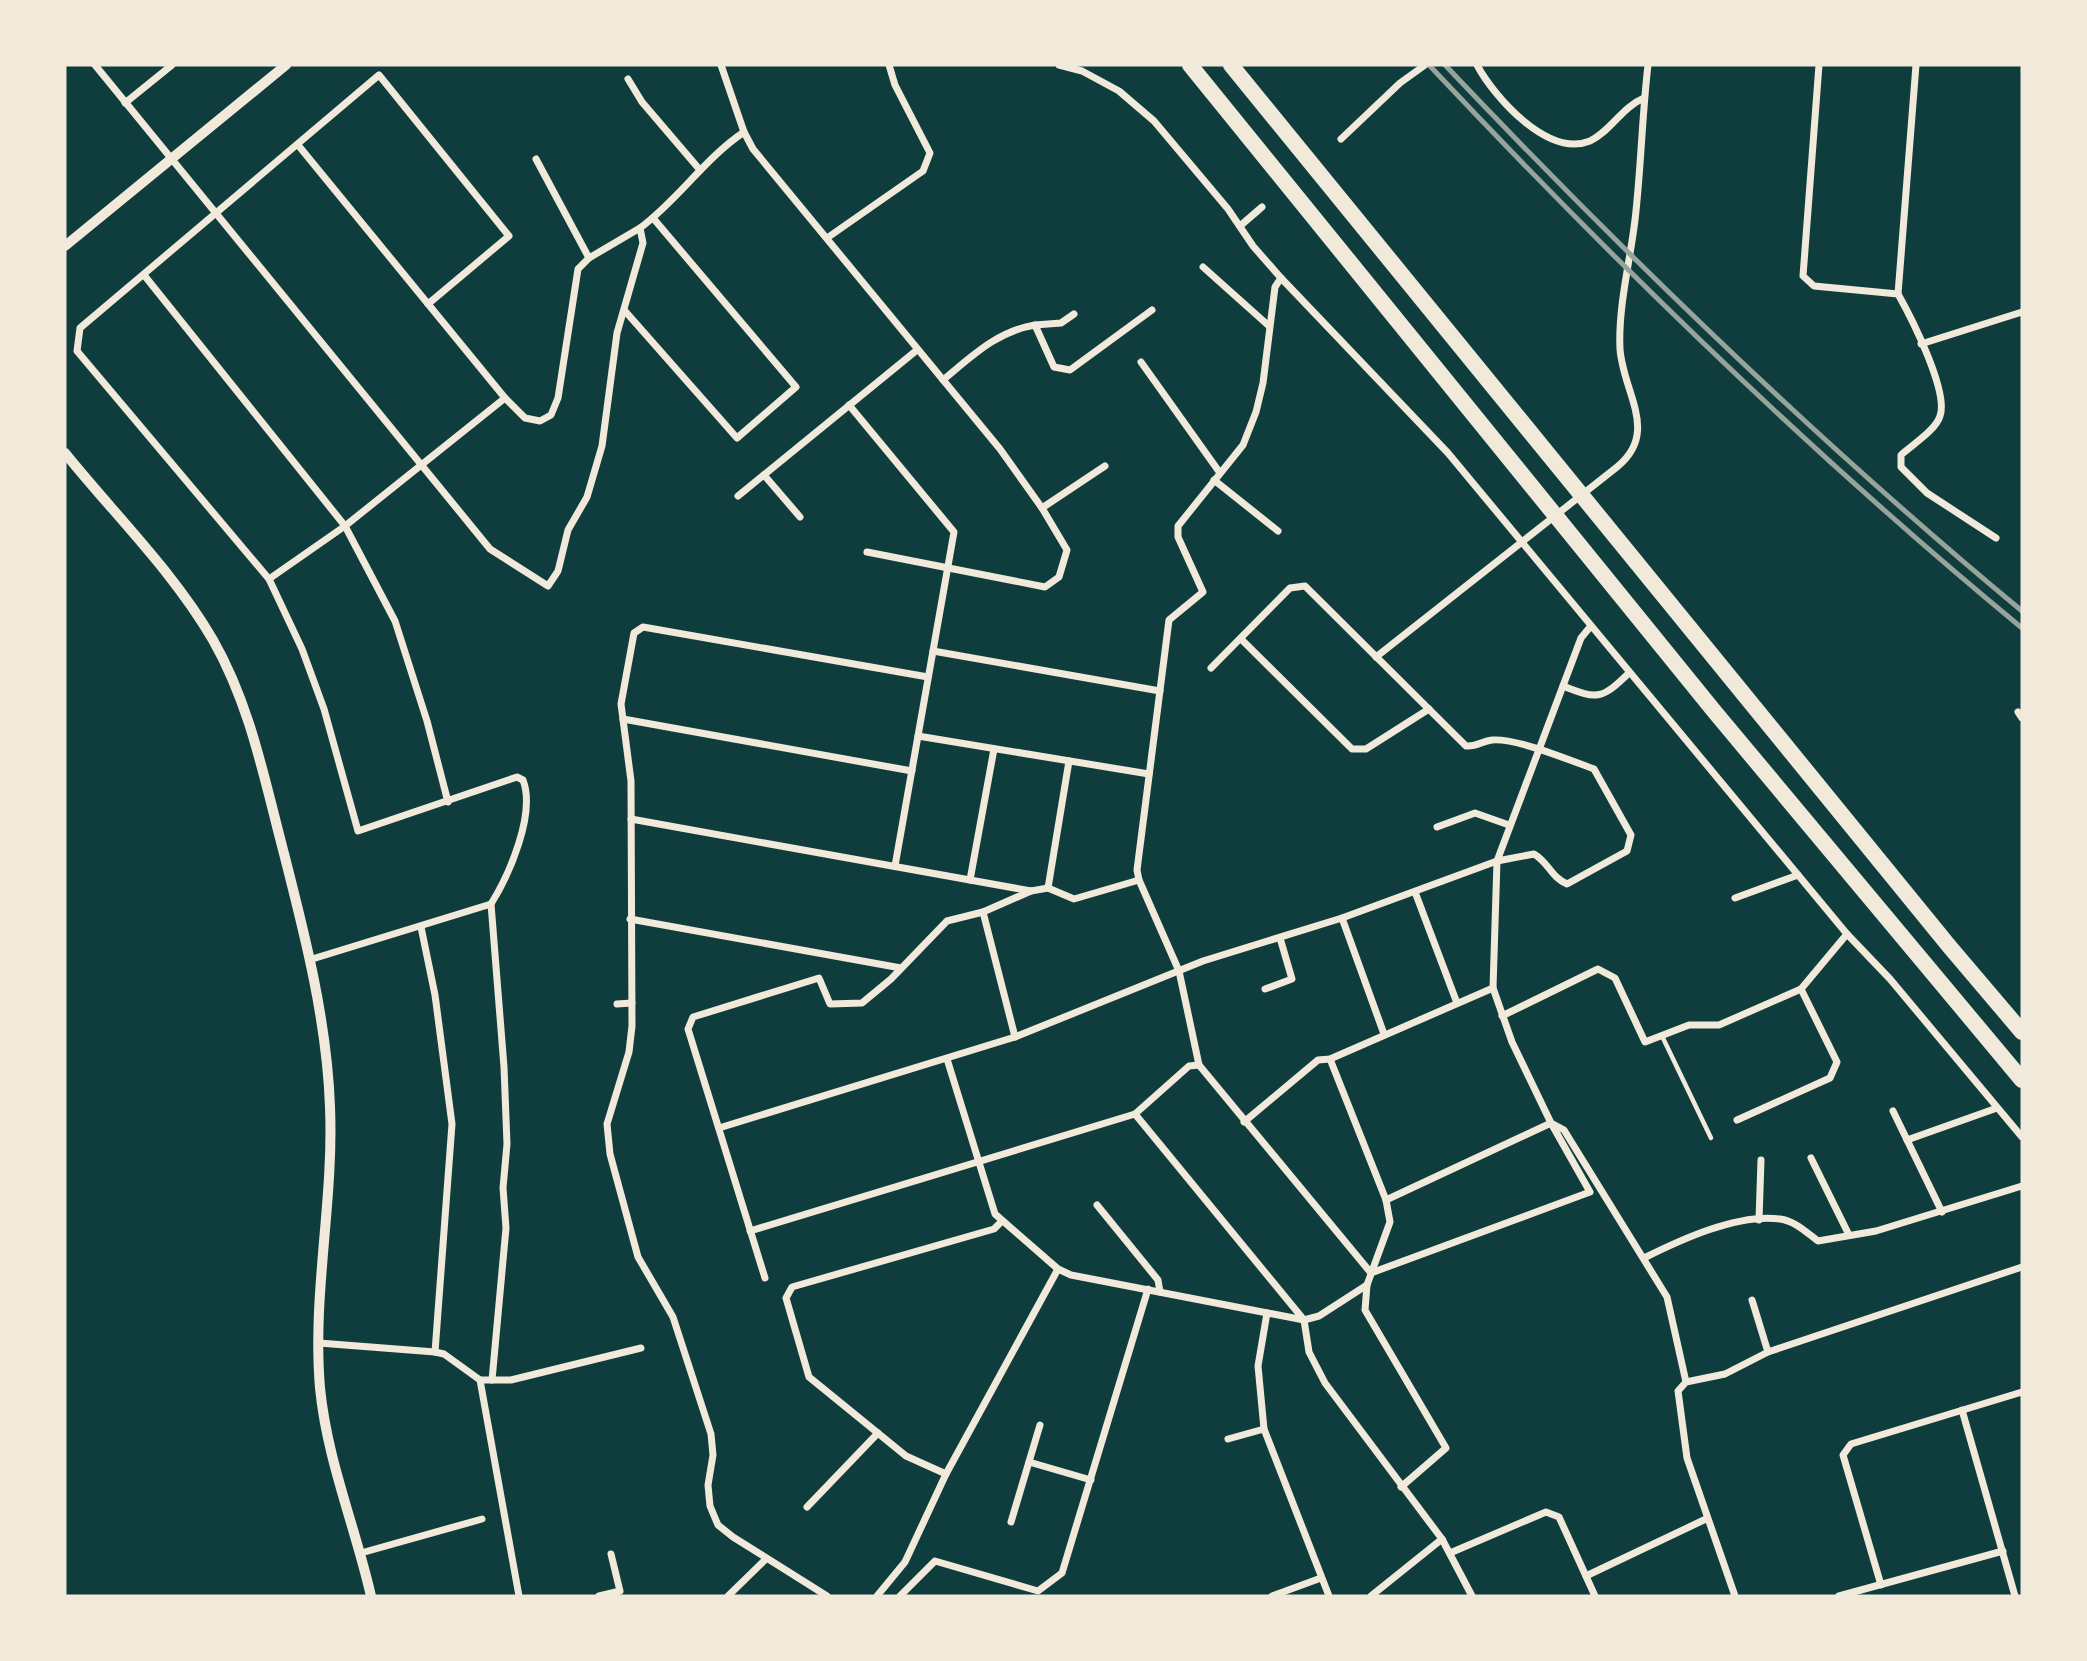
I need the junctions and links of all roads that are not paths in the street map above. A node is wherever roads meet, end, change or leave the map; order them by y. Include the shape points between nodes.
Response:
1 (94, 65) edge
2 (172, 65) edge
3 (286, 65) edge
4 (721, 65) edge
5 (889, 65) edge
6 (1059, 65) edge
7 (1190, 65) edge
8 (1231, 65) edge
9 (1425, 65) edge
10 (1477, 65) edge
11 (1648, 65) edge
12 (1819, 65) edge
13 (1916, 65) edge
14 (628, 79) dead end
15 (1644, 98) junction
16 (125, 103) junction
17 (744, 132) junction
18 (1341, 139) dead end
19 (298, 145) junction
20 (171, 158) junction
21 (536, 159) dead end
22 (700, 170) junction
23 (1262, 207) dead end
24 (216, 214) junction
25 (653, 218) junction
26 (1240, 226) junction
27 (640, 228) junction
28 (827, 238) junction
29 (65, 246) edge
30 (589, 258) junction
31 (1203, 267) dead end
32 (144, 275) junction
33 (1281, 278) junction
34 (1898, 294) junction
35 (428, 304) junction
36 (1152, 310) dead end
37 (625, 311) junction
38 (2022, 312) edge
39 (1074, 314) dead end
40 (1035, 325) junction
41 (1269, 326) junction
42 (1921, 344) junction
43 (916, 350) junction
44 (1141, 362) dead end
45 (943, 380) junction
46 (505, 398) junction
47 (849, 405) junction
48 (65, 453) edge
49 (423, 463) junction
50 (1105, 466) dead end
51 (1220, 473) junction
52 (764, 475) junction
53 (1213, 480) junction
54 (738, 496) dead end
55 (1042, 508) junction
56 (800, 517) dead end
57 (345, 526) junction
58 (1278, 531) dead end
59 (1996, 538) dead end
60 (1524, 544) junction
61 (867, 552) dead end
62 (947, 570) junction
63 (269, 579) junction
64 (1590, 627) junction
65 (1241, 639) junction
66 (933, 651) junction
67 (1376, 657) junction
68 (1211, 668) dead end
69 (1629, 673) junction
70 (928, 677) junction
71 (1563, 686) junction
72 (1160, 691) junction
73 (1429, 709) junction
74 (622, 719) junction
75 (918, 736) junction
76 (995, 749) junction
77 (1539, 750) junction
78 (1069, 761) junction
79 (912, 771) junction
80 (1149, 774) junction
81 (448, 802) junction
82 (631, 819) junction
83 (1509, 825) junction
84 (1437, 827) dead end
85 (1497, 861) junction
86 (895, 866) junction
87 (1798, 875) junction
88 (970, 880) junction
89 (1139, 880) junction
90 (1048, 888) junction
91 (1031, 891) junction
92 (1415, 892) junction
93 (1735, 898) dead end
94 (491, 904) junction
95 (983, 912) junction
96 (1342, 918) junction
97 (630, 919) junction
98 (421, 926) junction
99 (1847, 934) junction
100 (1280, 938) junction
101 (309, 960) junction
102 (901, 968) junction
103 (1179, 971) junction
104 (1493, 988) junction
105 (1265, 989) dead end
106 (1801, 989) junction
107 (632, 1003) junction
108 (1457, 1003) junction
109 (617, 1004) dead end
110 (1502, 1016) junction
111 (2022, 1032) edge
112 (1384, 1034) junction
113 (1662, 1036) junction
114 (1015, 1037) junction
115 (947, 1059) junction
116 (1331, 1059) junction
117 (1199, 1065) junction
118 (2022, 1080) edge
119 (1997, 1108) junction
120 (1893, 1111) dead end
121 (1135, 1114) junction
122 (1737, 1120) dead end
123 (1244, 1122) junction
124 (1551, 1123) junction
125 (719, 1128) junction
126 (1711, 1138) dead end
127 (2022, 1138) edge
128 (1907, 1140) junction
129 (1811, 1158) dead end
130 (1761, 1160) dead end
131 (978, 1161) junction
132 (2022, 1186) edge
133 (1386, 1200) junction
134 (1097, 1205) dead end
135 (1942, 1212) junction
136 (1759, 1220) junction
137 (1002, 1221) junction
138 (750, 1231) junction
139 (1849, 1235) junction
140 (1644, 1258) junction
141 (2022, 1266) edge
142 (1058, 1269) junction
143 (1371, 1273) junction
144 (765, 1278) dead end
145 (1367, 1285) junction
146 (1149, 1289) junction
147 (1160, 1292) junction
148 (1752, 1300) dead end
149 (1267, 1313) junction
150 (1304, 1320) junction
151 (318, 1343) junction
152 (641, 1348) dead end
153 (435, 1352) junction
154 (1768, 1352) junction
155 (480, 1380) junction
156 (492, 1380) junction
157 (1686, 1382) junction
158 (2022, 1392) edge
159 (1962, 1410) junction
160 (1040, 1424) dead end
161 (1264, 1429) junction
162 (878, 1433) junction
163 (1228, 1439) dead end
164 (1029, 1462) junction
165 (946, 1474) junction
166 (1091, 1480) junction
167 (1401, 1487) junction
168 (807, 1507) dead end
169 (1706, 1518) junction
170 (482, 1519) dead end
171 (1011, 1522) dead end
172 (1441, 1539) junction
173 (2003, 1551) junction
174 (361, 1553) junction
175 (1450, 1553) junction
176 (611, 1554) dead end
177 (765, 1559) junction
178 (1586, 1576) junction
179 (1321, 1578) junction
180 (1881, 1585) junction
181 (1038, 1591) junction
182 (371, 1596) edge
183 (519, 1596) edge
184 (598, 1596) edge
185 (729, 1596) edge
186 (827, 1596) edge
187 (877, 1596) edge
188 (900, 1596) edge
189 (1029, 1596) edge
190 (1272, 1596) edge
191 (1329, 1596) edge
192 (1371, 1596) edge
193 (1472, 1596) edge
194 (1595, 1596) edge
195 (1735, 1596) edge
196 (1839, 1596) edge
197 (2015, 1596) edge

1 - 16 street
2 - 16 street
3 - 20 street
4 - 17 street
5 - 28 street via 930,153 923,171
6 - 26 street via 1082,71 1119,91 1154,121
7 - 118 highway via 1714,711
8 - 111 highway
9 - 18 street
10 - 15 street via 1530,126 1548,138 1575,144 1591,140 1632,103
11 - 15 street
12 - 34 street via 1803,276 1814,286
13 - 34 street
14 - 22 street
15 - 60 street via 1623,305 1622,360 1639,441 1630,457
16 - 20 street
17 - 22 street
17 - 28 street
19 - 24 street
19 - 35 street
19 - 35 street via 379,75 509,236
20 - 24 street
20 - 29 street
21 - 30 street
22 - 25 street
23 - 26 street
24 - 32 street
24 - 49 street
25 - 27 street
25 - 37 street via 796,387 737,438
26 - 33 street
27 - 30 street
27 - 37 street via 643,243
28 - 43 street
30 - 46 street via 578,269 558,398 551,415 540,421 525,418
31 - 41 street
32 - 57 street
32 - 63 street via 80,328 77,351
33 - 41 street via 1275,287
33 - 60 street via 1448,453
34 - 42 street
35 - 46 street
36 - 40 street via 1070,370 1054,367
37 - 49 street via 617,333 602,446 587,497 568,530 558,571 548,586 490,549
38 - 42 street
39 - 40 street via 1061,323
40 - 45 street via 1019,327 987,343
41 - 51 street via 1256,412 1243,445
42 - 59 street via 1943,403 1940,420 1902,455 1901,467 1927,493
43 - 45 street
43 - 47 street
44 - 51 street
45 - 55 street
46 - 49 street
47 - 52 street
47 - 62 street via 954,532
48 - 101 street via 192,607 230,674 259,755
49 - 57 street
50 - 55 street
51 - 53 street
52 - 54 street
52 - 56 street
53 - 58 street
53 - 72 street via 1178,526 1178,537 1203,592 1169,620
55 - 62 street via 1067,550 1059,577 1045,587
57 - 63 street
57 - 81 street via 395,621 428,721
60 - 64 street
60 - 67 street
61 - 62 street
62 - 66 street
63 - 81 street via 324,709 358,831
64 - 69 street
64 - 71 street via 1580,638
65 - 67 street via 1290,588 1305,586
65 - 68 street
65 - 73 street via 1352,749 1366,749
66 - 70 street
66 - 72 street
67 - 73 street
69 - 71 street via 1608,693 1591,697
69 - 87 street
70 - 74 street via 643,627 634,633
70 - 75 street
71 - 77 street
72 - 80 street
73 - 77 street via 1466,746 1493,740
74 - 79 street
74 - 82 street
75 - 76 street
75 - 79 street
76 - 78 street
76 - 88 street
77 - 83 street
77 - 85 street via 1594,769 1631,835 1627,851 1567,884 1555,878 1545,860 1534,853
78 - 80 street
78 - 90 street
79 - 86 street
80 - 89 street
81 - 94 street via 517,777 523,780 526,802 518,843
82 - 86 street
82 - 97 street
83 - 84 street via 1475,813
83 - 85 street
85 - 92 street
85 - 104 street
86 - 88 street
87 - 93 street
87 - 99 street
88 - 91 street
89 - 90 street via 1074,898
89 - 103 street
90 - 91 street
91 - 95 street
92 - 96 street
92 - 108 street
94 - 98 street
94 - 156 street via 507,1144 506,1228
95 - 102 street via 947,921
95 - 114 street
96 - 100 street
96 - 112 street
97 - 102 street
97 - 107 street
98 - 101 street
98 - 153 street via 452,1124
99 - 106 street
99 - 119 street
100 - 103 street
100 - 105 street via 1292,979
101 - 151 street via 330,1107
102 - 125 street via 862,1003 830,1004 819,978 693,1017 688,1029
103 - 114 street
103 - 117 street
104 - 108 street
104 - 110 street
106 - 113 street via 1718,1025 1689,1025
106 - 122 street via 1837,1062 1830,1078
107 - 109 street
107 - 177 street via 629,1052 607,1124 610,1154 638,1257 673,1317 711,1434 710,1506 718,1525
108 - 112 street
110 - 113 street via 1598,968 1615,978 1645,1042
110 - 124 street
112 - 116 street
113 - 126 lane
114 - 115 street
115 - 125 street
115 - 131 street
116 - 123 street via 1318,1060
116 - 133 street
117 - 121 street via 1189,1066
117 - 123 street
119 - 127 street
119 - 128 street
120 - 128 street
121 - 131 street
121 - 150 street
123 - 143 street
124 - 133 street
124 - 140 street via 1564,1130
124 - 143 street via 1590,1192
125 - 138 street
128 - 135 street
129 - 139 street
130 - 136 street
131 - 137 street via 995,1214
131 - 138 street
132 - 135 street
133 - 143 street via 1390,1222
134 - 147 street via 1158,1280
135 - 139 street
136 - 139 street via 1781,1219 1800,1226 1818,1241
136 - 140 street via 1683,1238
137 - 142 street
137 - 162 street via 994,1229 792,1287 786,1298 809,1377
138 - 144 street
140 - 157 street via 1667,1297
141 - 154 street
142 - 146 street
142 - 165 street
143 - 145 street
145 - 150 street via 1319,1316
145 - 167 street via 1365,1310 1446,1448
146 - 147 street
146 - 166 street
147 - 149 street
148 - 154 street
149 - 150 street
149 - 161 street via 1258,1366
150 - 167 street via 1309,1352 1325,1383
151 - 153 street
151 - 174 street via 326,1433
152 - 156 street via 511,1380
153 - 155 street
154 - 157 street via 1725,1374
155 - 156 street
155 - 183 street
157 - 169 street via 1678,1391 1687,1458
158 - 159 street
159 - 173 street
159 - 180 street via 1851,1444 1843,1455
160 - 164 street
161 - 163 street
161 - 179 street
162 - 165 street via 906,1456
162 - 168 street
164 - 166 street
164 - 171 street
165 - 187 street via 905,1562
166 - 181 street via 1062,1573
167 - 172 street
169 - 178 street
169 - 195 street
170 - 174 street
172 - 175 street
172 - 192 street
173 - 180 street
173 - 197 street
174 - 182 street
175 - 178 street via 1546,1512 1559,1517
175 - 193 street
176 - 184 street via 620,1591
177 - 185 street
177 - 186 street
178 - 194 street
179 - 190 street
179 - 191 street
180 - 196 street
181 - 188 street via 936,1562
181 - 189 street

